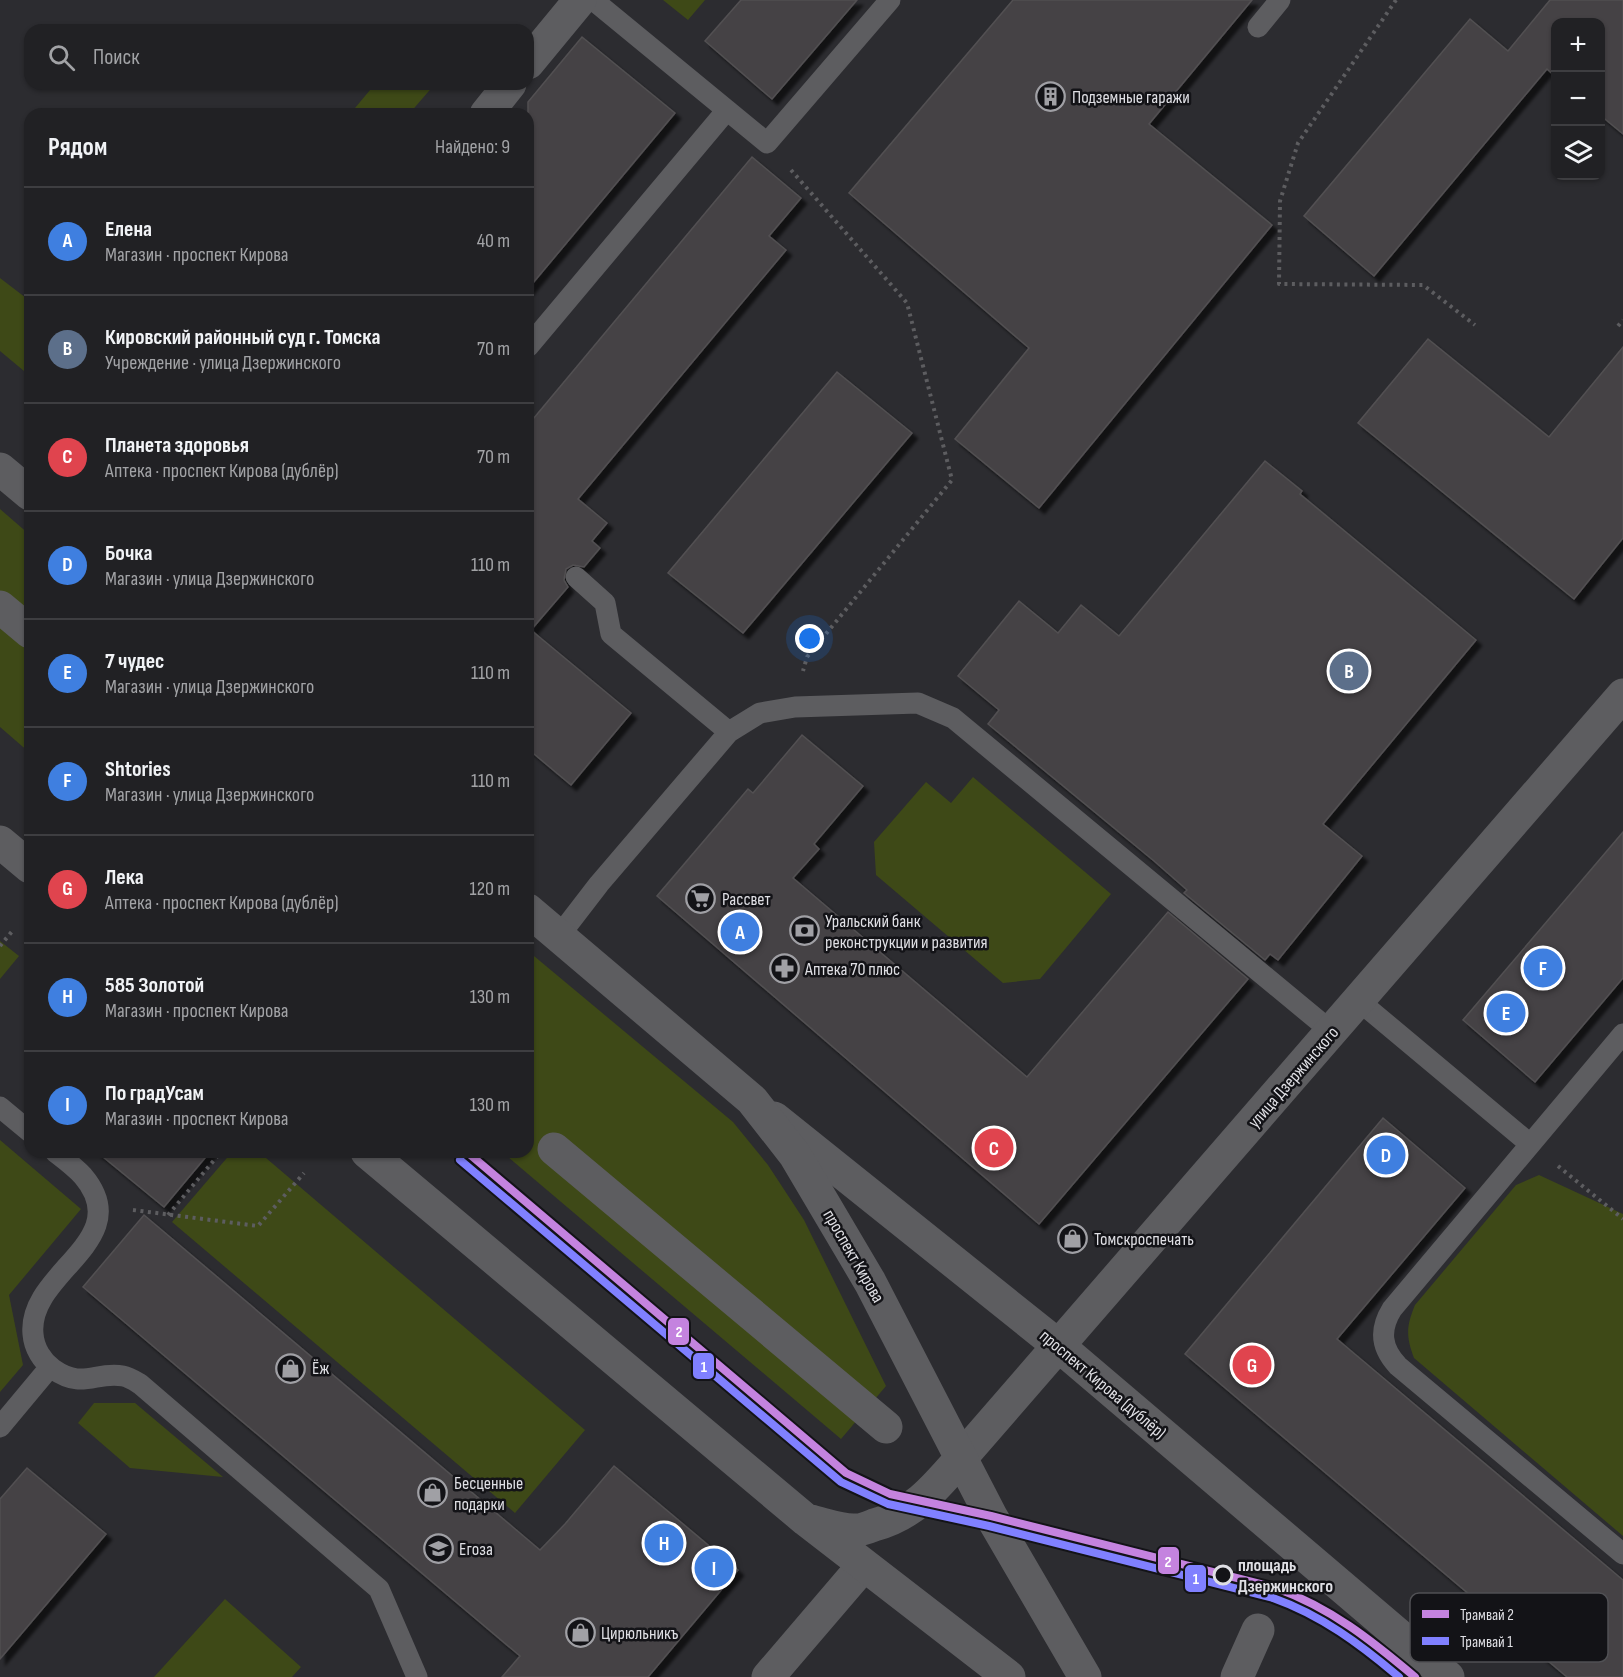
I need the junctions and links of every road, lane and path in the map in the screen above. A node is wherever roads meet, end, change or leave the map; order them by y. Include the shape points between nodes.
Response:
1 (580, 0) edge
2 (593, 0) edge
3 (890, 0) edge
4 (1280, 0) edge
5 (1396, 0) edge
6 (1258, 27) dead end
7 (534, 56) edge
8 (505, 90) edge
9 (491, 108) edge
10 (727, 110) junction
11 (767, 142) junction
12 (1623, 320) edge
13 (1475, 326) dead end
14 (1618, 326) dead end
15 (534, 340) edge
16 (0, 469) edge
17 (24, 489) edge
18 (576, 577) dead end
19 (0, 607) edge
20 (24, 627) edge
21 (1623, 695) edge
22 (795, 707) junction
23 (729, 732) junction
24 (0, 842) edge
25 (24, 862) edge
26 (534, 915) edge
27 (14, 929) dead end
28 (559, 936) junction
29 (0, 946) edge
30 (1359, 1001) junction
31 (1332, 1032) junction
32 (1623, 1034) edge
33 (752, 1100) junction
34 (0, 1107) edge
35 (24, 1127) edge
36 (1530, 1144) junction
37 (554, 1149) dead end
38 (62, 1158) edge
39 (216, 1158) edge
40 (374, 1158) edge
41 (304, 1173) dead end
42 (97, 1206) junction
43 (168, 1215) junction
44 (1623, 1219) edge
45 (1060, 1347) junction
46 (50, 1367) junction
47 (0, 1427) edge
48 (886, 1427) dead end
49 (961, 1458) junction
50 (806, 1520) junction
51 (1623, 1554) edge
52 (863, 1566) junction
53 (1258, 1630) dead end
54 (1410, 1645) edge
55 (1430, 1662) edge
56 (1239, 1676) edge
57 (417, 1677) edge
58 (768, 1677) edge
59 (1009, 1677) edge
60 (1085, 1677) edge
61 (1448, 1677) edge

1 - 7 street
2 - 10 lane
3 - 11 lane
4 - 6 lane
5 - 13 path via 1298,143 1280,201 1279,284 1423,285
8 - 9 street
10 - 11 lane
10 - 15 lane
11 - 22 path via 907,303 952,480 807,657
12 - 14 path
16 - 17 street
18 - 23 lane via 605,603 610,634
19 - 20 street
21 - 30 street, улица Дзержинского
22 - 23 lane via 760,713
22 - 31 lane via 918,703 953,718
23 - 28 lane
24 - 25 street
26 - 28 street, проспект Кирова
27 - 29 path
28 - 33 street, проспект Кирова
30 - 31 street, улица Дзержинского
30 - 36 lane
31 - 45 street, улица Дзержинского
32 - 36 lane
33 - 45 street, проспект Кирова (дублёр)
33 - 49 street, проспект Кирова via 795,1155 836,1223
34 - 35 lane
36 - 44 path
36 - 51 lane via 1392,1309 1385,1320 1384,1345 1398,1366
37 - 48 street
38 - 42 lane via 82,1174
39 - 43 path
40 - 50 street
41 - 43 path via 258,1226
42 - 43 path
42 - 46 lane via 97,1223 90,1240 42,1296 35,1310 33,1341
45 - 49 street, улица Дзержинского
45 - 54 street, проспект Кирова (дублёр)
46 - 47 lane
46 - 57 lane via 77,1380 125,1376 140,1384 379,1589
49 - 50 street, улица Дзержинского via 920,1502 886,1522 855,1530
49 - 60 street, проспект Кирова
50 - 52 street
52 - 58 street
52 - 59 street
53 - 56 street
55 - 61 street, проспект Кирова (дублёр)

